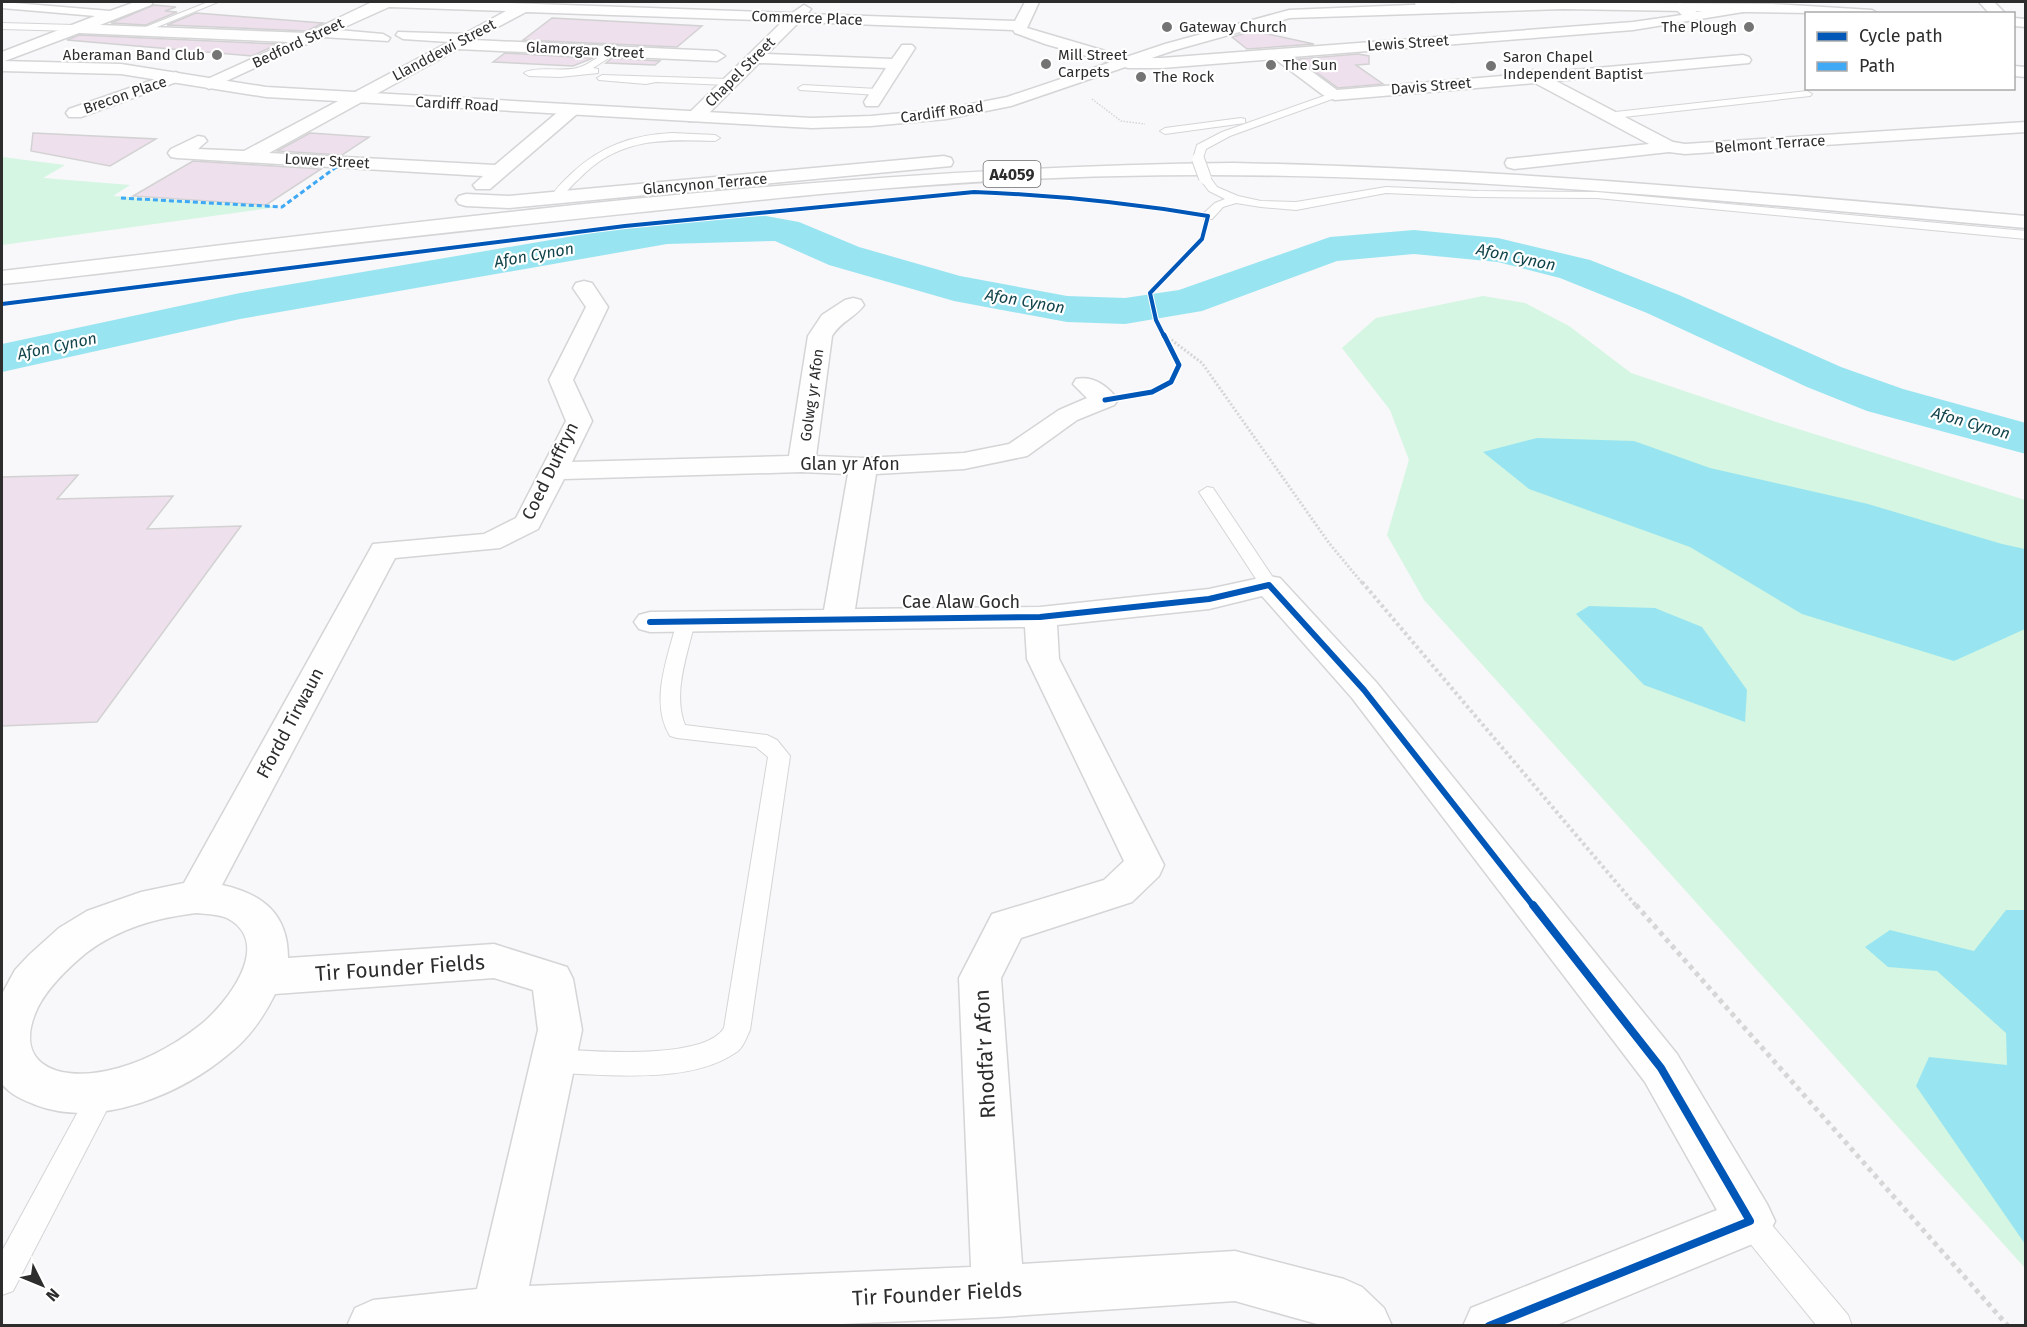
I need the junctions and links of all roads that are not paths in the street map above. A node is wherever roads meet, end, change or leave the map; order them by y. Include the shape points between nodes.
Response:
1 (146, 2) edge
2 (214, 2) edge
3 (379, 2) edge
4 (386, 2) edge
5 (662, 2) edge
6 (812, 2) edge
7 (1032, 2) edge
8 (1561, 3) edge
9 (2, 4) edge
10 (529, 4) edge
11 (1767, 5) edge
12 (1434, 6) edge
13 (650, 12) junction
14 (1849, 12) edge
15 (1684, 13) junction
16 (112, 14) junction
17 (795, 18) junction
18 (922, 23) junction
19 (2, 26) edge
20 (1020, 26) junction
21 (1633, 26) junction
22 (74, 28) junction
23 (142, 30) junction
24 (403, 35) dead end
25 (315, 36) junction
26 (1654, 36) dead end
27 (383, 38) dead end
28 (1471, 39) junction
29 (459, 41) junction
30 (612, 52) junction
31 (1687, 52) dead end
32 (1278, 54) junction
33 (1499, 55) dead end
34 (717, 56) dead end
35 (2, 57) edge
36 (755, 58) junction
37 (1743, 60) dead end
38 (1128, 63) junction
39 (1708, 63) junction
40 (897, 64) junction
41 (2, 66) edge
42 (19, 66) junction
43 (1518, 66) dead end
44 (583, 70) junction
45 (2, 72) edge
46 (529, 73) dead end
47 (176, 77) junction
48 (1536, 77) junction
49 (728, 82) junction
50 (209, 84) junction
51 (803, 88) dead end
52 (1807, 94) dead end
53 (1335, 95) junction
54 (875, 97) joint
55 (353, 98) junction
56 (571, 110) junction
57 (75, 113) dead end
58 (1280, 116) junction
59 (1606, 116) junction
60 (695, 117) junction
61 (2025, 127) edge
62 (1165, 131) dead end
63 (715, 138) dead end
64 (198, 141) dead end
65 (1669, 147) junction
66 (247, 157) junction
67 (944, 162) dead end
68 (1514, 164) dead end
69 (500, 171) junction
70 (556, 198) junction
71 (1235, 198) junction
72 (1208, 216) dead end
73 (2025, 222) edge
74 (2025, 235) edge
75 (2, 278) edge
76 (584, 288) dead end
77 (853, 305) dead end
78 (1085, 384) dead end
79 (801, 464) junction
80 (863, 466) junction
81 (554, 471) junction
82 (1207, 492) dead end
83 (384, 550) joint
84 (1269, 585) junction
85 (1040, 617) junction
86 (838, 618) junction
87 (686, 621) junction
88 (650, 622) dead end
89 (196, 897) junction
90 (263, 977) junction
91 (15, 984) edge
92 (553, 1061) junction
93 (102, 1093) junction
94 (1750, 1221) junction
95 (2, 1280) edge
96 (998, 1291) junction
97 (497, 1313) junction
98 (373, 1326) edge
99 (1365, 1326) edge
100 (1489, 1326) edge
101 (1837, 1326) edge

1 - 16 street
2 - 23 lane
3 - 4 street, Commerce Place
4 - 10 street, Commerce Place
4 - 25 street, Bedford Street
5 - 13 street
6 - 17 street, Chapel Street
7 - 20 street
8 - 12 street, Cardiff Road
8 - 15 street, Cardiff Road
9 - 16 street
10 - 13 street, Commerce Place
10 - 29 street, Llanddewi Street
11 - 14 street
11 - 15 street, Lewis Street
12 - 28 street
12 - 38 street, Cardiff Road via 1289,14
13 - 17 street, Commerce Place
15 - 21 street, Lewis Street
16 - 22 street
17 - 18 street, Commerce Place
17 - 36 street, Chapel Street
18 - 20 street, Commerce Place
18 - 40 street
19 - 22 lane
20 - 38 street via 1020,30 1032,35
21 - 26 street
21 - 28 street, Lewis Street
22 - 23 street
22 - 35 street
23 - 25 street
24 - 29 street, Glamorgan Street
25 - 27 street
25 - 50 street, Bedford Street
28 - 32 street, Lewis Street
28 - 33 street
29 - 30 street, Glamorgan Street
29 - 55 street, Llanddewi Street
30 - 34 street, Glamorgan Street via 686,51
30 - 44 lane
31 - 39 street
32 - 38 street, Lewis Street
32 - 53 street
36 - 40 street
36 - 49 street, Chapel Street
37 - 39 street, Davis Street
38 - 60 street, Cardiff Road via 1011,101 946,114 812,123
39 - 48 street, Davis Street
40 - 54 street
41 - 42 street, Cardiff Road
42 - 45 street
42 - 47 street, Cardiff Road via 121,69
43 - 48 street
44 - 46 lane
44 - 49 lane via 646,81
47 - 50 street, Cardiff Road
47 - 57 street, Brecon Place
48 - 53 street, Davis Street
48 - 59 street
49 - 60 street, Chapel Street
50 - 55 street, Cardiff Road
51 - 54 lane
52 - 59 lane
53 - 58 lane
55 - 56 street, Cardiff Road
55 - 66 street, Llanddewi Street
56 - 60 street, Cardiff Road
56 - 69 street
58 - 62 lane
58 - 71 lane, bridge via 1201,147 1198,159 1205,178 1213,189
59 - 65 street
61 - 65 street, Belmont Terrace
63 - 70 lane via 669,136 625,144 602,154 560,190
64 - 66 street, Lower Street via 177,153
65 - 68 street, Belmont Terrace
66 - 69 street, Lower Street
67 - 70 street, Glancynon Terrace
69 - 70 street, Glancynon Terrace via 461,204
71 - 72 lane via 1218,205
71 - 74 lane via 1296,206 1386,190 1597,195
73 - 75 street, A4059 via 1442,174 1120,170 986,175 778,191
76 - 81 street, Coed Duffryn via 597,308 561,380 579,421
77 - 79 street, Golwg yr Afon via 830,320 820,336
78 - 80 street, Glan yr Afon via 1105,400 1068,415 1018,450 964,460
79 - 80 street, Glan yr Afon
79 - 81 street, Glan yr Afon
80 - 86 street
81 - 83 street, Coed Duffryn via 528,524 490,542
82 - 84 lane
83 - 89 street, Ffordd Tirwaun
84 - 85 street, Cae Alaw Goch via 1209,599
84 - 94 street via 1364,690 1661,1068
85 - 86 street, Cae Alaw Goch
85 - 96 street, Rhodfa'r Afon via 1043,659 1145,865 1118,891 1006,926 980,978
86 - 87 street, Cae Alaw Goch
87 - 88 street, Cae Alaw Goch
87 - 92 lane via 670,699 677,731 760,740 779,756 737,1030 729,1044 702,1055 656,1062
89 - 90 street via 233,903 248,911 263,928 268,950
89 - 91 street via 124,912 87,931
90 - 92 street, Tir Founder Fields via 494,962 552,979 560,1030
90 - 93 street via 247,1007 219,1036 184,1062 143,1082
91 - 93 street via 6,1042 13,1066 33,1084 63,1093
92 - 97 street, Tir Founder Fields
93 - 95 lane
94 - 100 street
94 - 101 lane
96 - 97 street, Tir Founder Fields
96 - 99 street, Tir Founder Fields via 1235,1276 1344,1305
97 - 98 street, Tir Founder Fields

